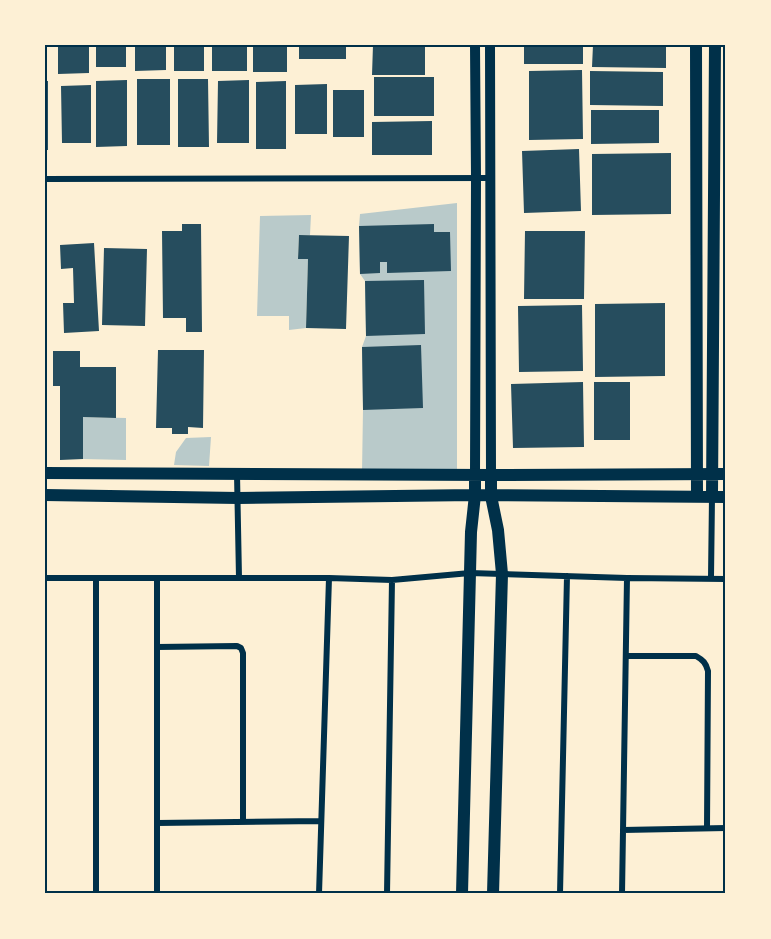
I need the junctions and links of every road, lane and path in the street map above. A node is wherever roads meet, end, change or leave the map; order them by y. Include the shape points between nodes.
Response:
1 (475, 45) edge
2 (490, 45) edge
3 (696, 45) edge
4 (716, 45) edge
5 (476, 178) junction
6 (491, 178) junction
7 (45, 179) edge
8 (45, 473) edge
9 (237, 474) junction
10 (697, 474) junction
11 (712, 474) junction
12 (726, 474) edge
13 (475, 475) junction
14 (491, 475) junction
15 (45, 495) edge
16 (475, 495) junction
17 (491, 496) junction
18 (712, 496) junction
19 (697, 497) junction
20 (726, 497) edge
21 (238, 498) junction
22 (470, 573) junction
23 (502, 574) junction
24 (567, 576) junction
25 (45, 578) edge
26 (96, 578) junction
27 (157, 578) junction
28 (239, 578) junction
29 (329, 578) junction
30 (627, 578) junction
31 (711, 578) junction
32 (726, 579) edge
33 (392, 580) junction
34 (157, 647) junction
35 (626, 656) junction
36 (321, 821) junction
37 (243, 822) junction
38 (157, 823) junction
39 (707, 828) junction
40 (726, 828) edge
41 (622, 830) junction
42 (96, 894) edge
43 (157, 894) edge
44 (319, 894) edge
45 (387, 894) edge
46 (462, 894) edge
47 (493, 894) edge
48 (560, 894) edge
49 (621, 894) edge

1 - 5 street
2 - 6 street
3 - 10 main road
4 - 11 main road
5 - 6 street
5 - 7 street
5 - 13 street
6 - 14 street
8 - 9 main road
9 - 13 main road
9 - 21 street
10 - 11 main road
10 - 14 main road
10 - 19 main road
11 - 12 main road
11 - 18 main road
13 - 14 main road
13 - 16 main road
14 - 17 main road
15 - 21 main road
16 - 17 main road
16 - 21 main road
16 - 22 main road
17 - 19 main road
17 - 23 main road
18 - 19 main road
18 - 20 main road
18 - 31 street
21 - 28 street
22 - 23 street
22 - 33 street
22 - 46 main road
23 - 24 street
23 - 47 main road
24 - 30 street
24 - 48 street
25 - 26 street
26 - 27 street
26 - 42 street
27 - 28 street
27 - 34 street
28 - 29 street
29 - 33 street
29 - 36 street
30 - 31 street
30 - 35 street
31 - 32 street
33 - 45 street
34 - 37 street via 241,648
34 - 38 street
35 - 39 street via 696,656 706,665
35 - 41 street
36 - 37 street
36 - 44 street
37 - 38 street
38 - 43 street
39 - 40 street
39 - 41 street
41 - 49 street

